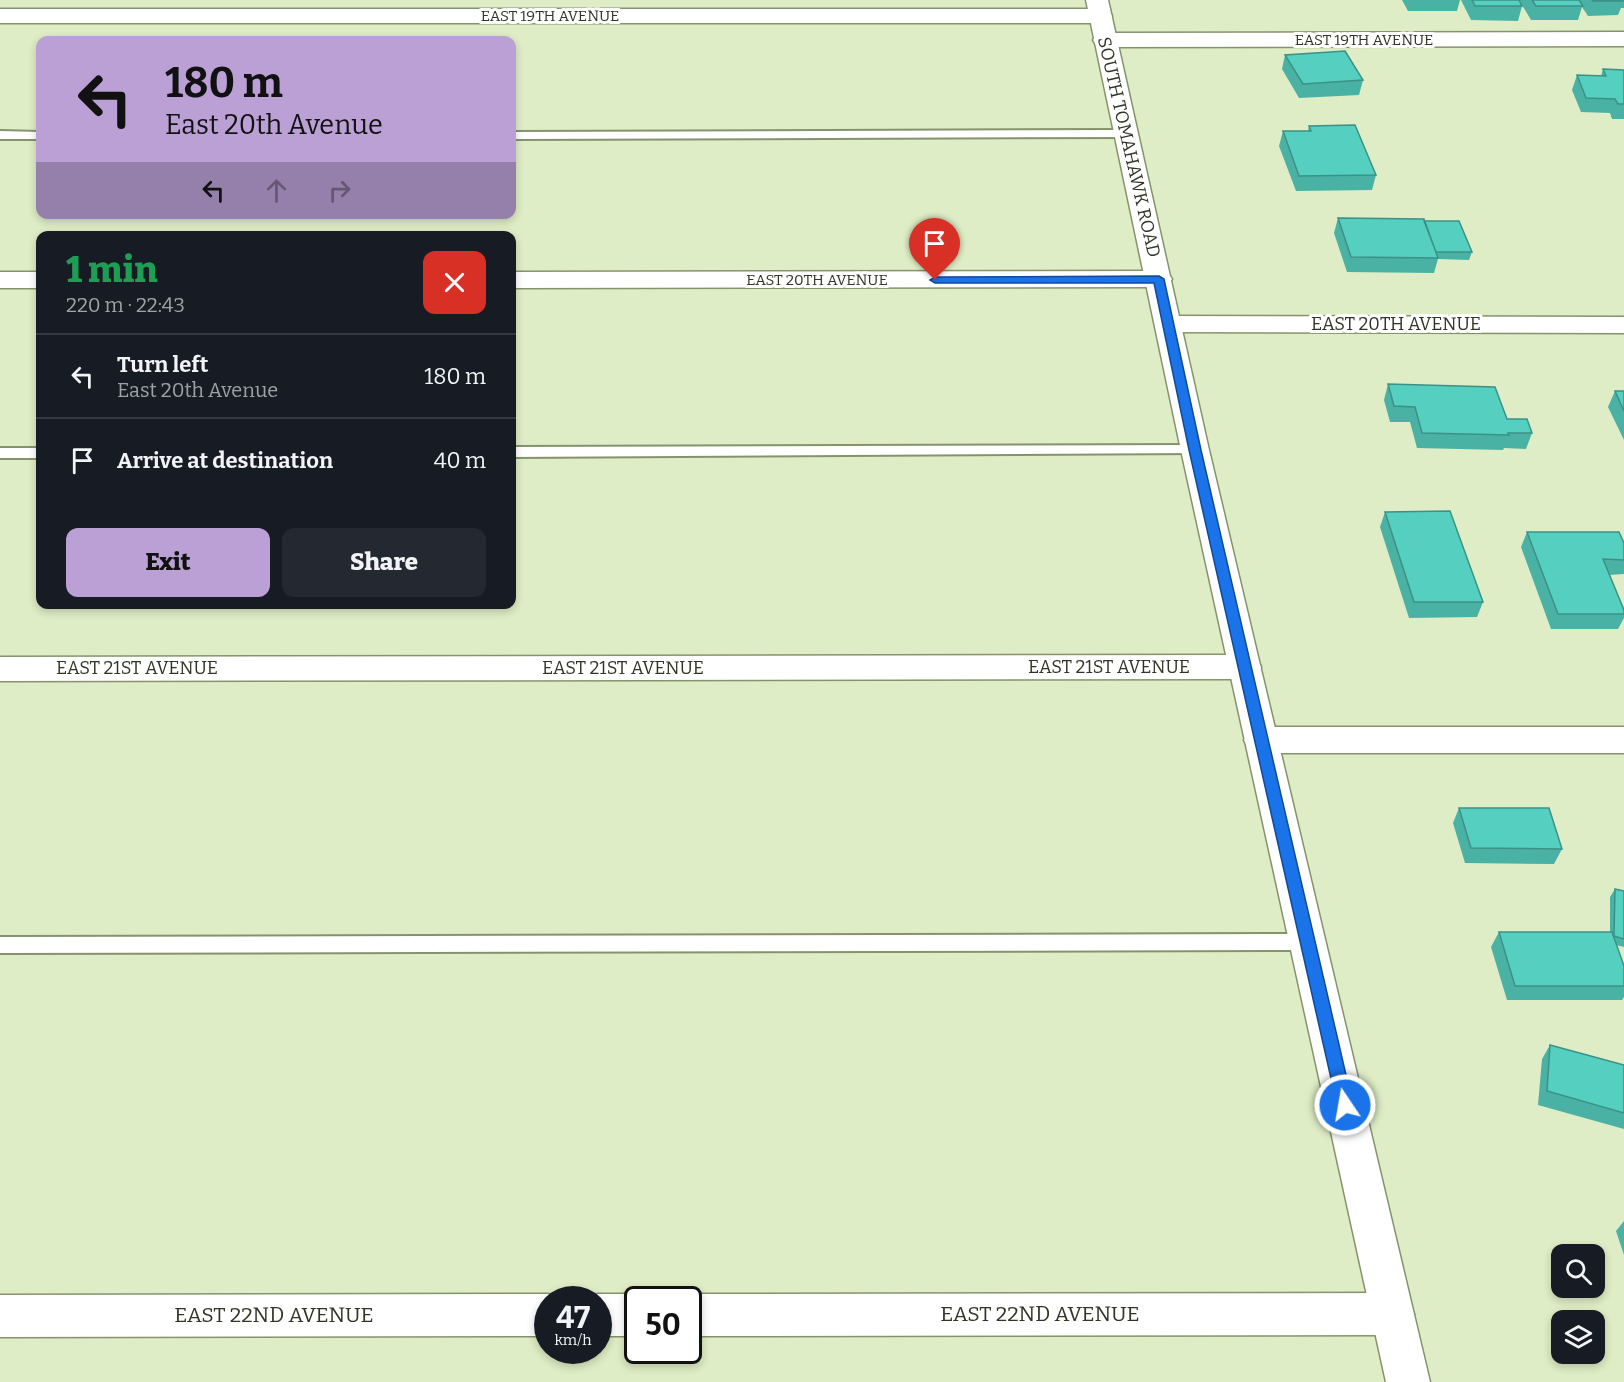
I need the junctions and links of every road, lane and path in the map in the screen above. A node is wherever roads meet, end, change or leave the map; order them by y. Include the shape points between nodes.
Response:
1 (0, 16) edge
2 (1101, 19) edge
3 (1624, 39) edge
4 (1125, 134) junction
5 (0, 135) edge
6 (36, 135) edge
7 (516, 136) edge
8 (1159, 279) junction
9 (0, 280) edge
10 (36, 280) edge
11 (516, 280) edge
12 (1168, 324) junction
13 (1624, 325) edge
14 (1195, 450) junction
15 (516, 452) edge
16 (0, 453) edge
17 (36, 453) edge
18 (1245, 667) junction
19 (0, 669) edge
20 (1262, 740) junction
21 (1624, 740) edge
22 (1308, 942) junction
23 (0, 945) edge
24 (1392, 1314) junction
25 (534, 1315) edge
26 (702, 1315) edge
27 (0, 1316) edge
28 (1408, 1382) edge

1 - 2 street, EAST 19TH AVENUE
2 - 3 street, EAST 19TH AVENUE
2 - 4 street, SOUTH TOMAHAWK ROAD
4 - 7 lane
4 - 8 street, SOUTH TOMAHAWK ROAD
5 - 6 lane
8 - 11 street, EAST 20TH AVENUE
8 - 12 street, SOUTH TOMAHAWK ROAD
9 - 10 street
12 - 13 street, EAST 20TH AVENUE
12 - 14 street, SOUTH TOMAHAWK ROAD
14 - 15 lane
14 - 18 street, SOUTH TOMAHAWK ROAD
16 - 17 lane
18 - 19 street, EAST 21ST AVENUE
18 - 20 street, SOUTH TOMAHAWK ROAD
20 - 21 street
20 - 22 street, SOUTH TOMAHAWK ROAD
22 - 23 lane
22 - 24 street, SOUTH TOMAHAWK ROAD
24 - 26 street, EAST 22ND AVENUE
24 - 28 street, SOUTH TOMAHAWK ROAD
25 - 27 street, EAST 22ND AVENUE

